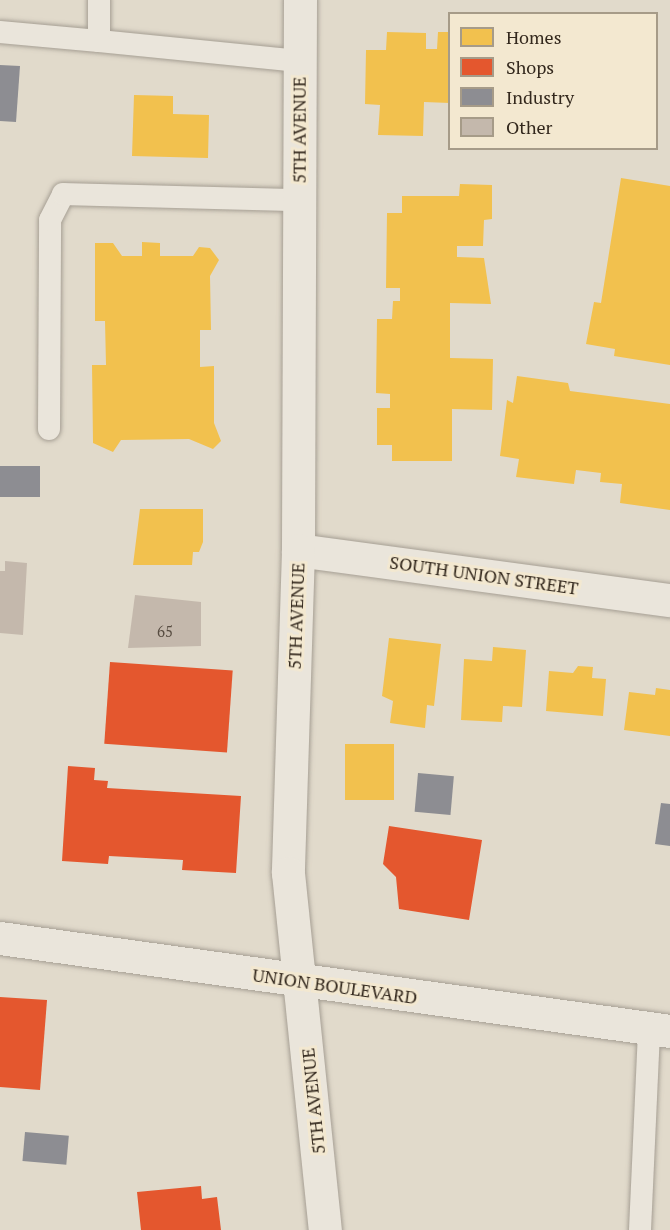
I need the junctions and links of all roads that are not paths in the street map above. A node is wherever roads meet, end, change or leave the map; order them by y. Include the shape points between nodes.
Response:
1 (99, 0) edge
2 (300, 0) edge
3 (0, 32) edge
4 (99, 41) junction
5 (299, 61) junction
6 (299, 200) junction
7 (49, 429) dead end
8 (298, 550) junction
9 (670, 600) edge
10 (0, 938) edge
11 (301, 982) junction
12 (659, 1030) edge
13 (325, 1230) edge
14 (640, 1230) edge

1 - 4 lane
2 - 5 main road, 5TH AVENUE
3 - 4 lane
4 - 5 lane
5 - 6 main road, 5TH AVENUE
6 - 7 lane via 63,194 50,220
6 - 8 main road, 5TH AVENUE
8 - 9 main road, SOUTH UNION STREET
8 - 11 main road, 5TH AVENUE via 288,873
10 - 11 main road, UNION BOULEVARD
11 - 12 main road, UNION BOULEVARD
11 - 13 main road, 5TH AVENUE
12 - 14 lane

